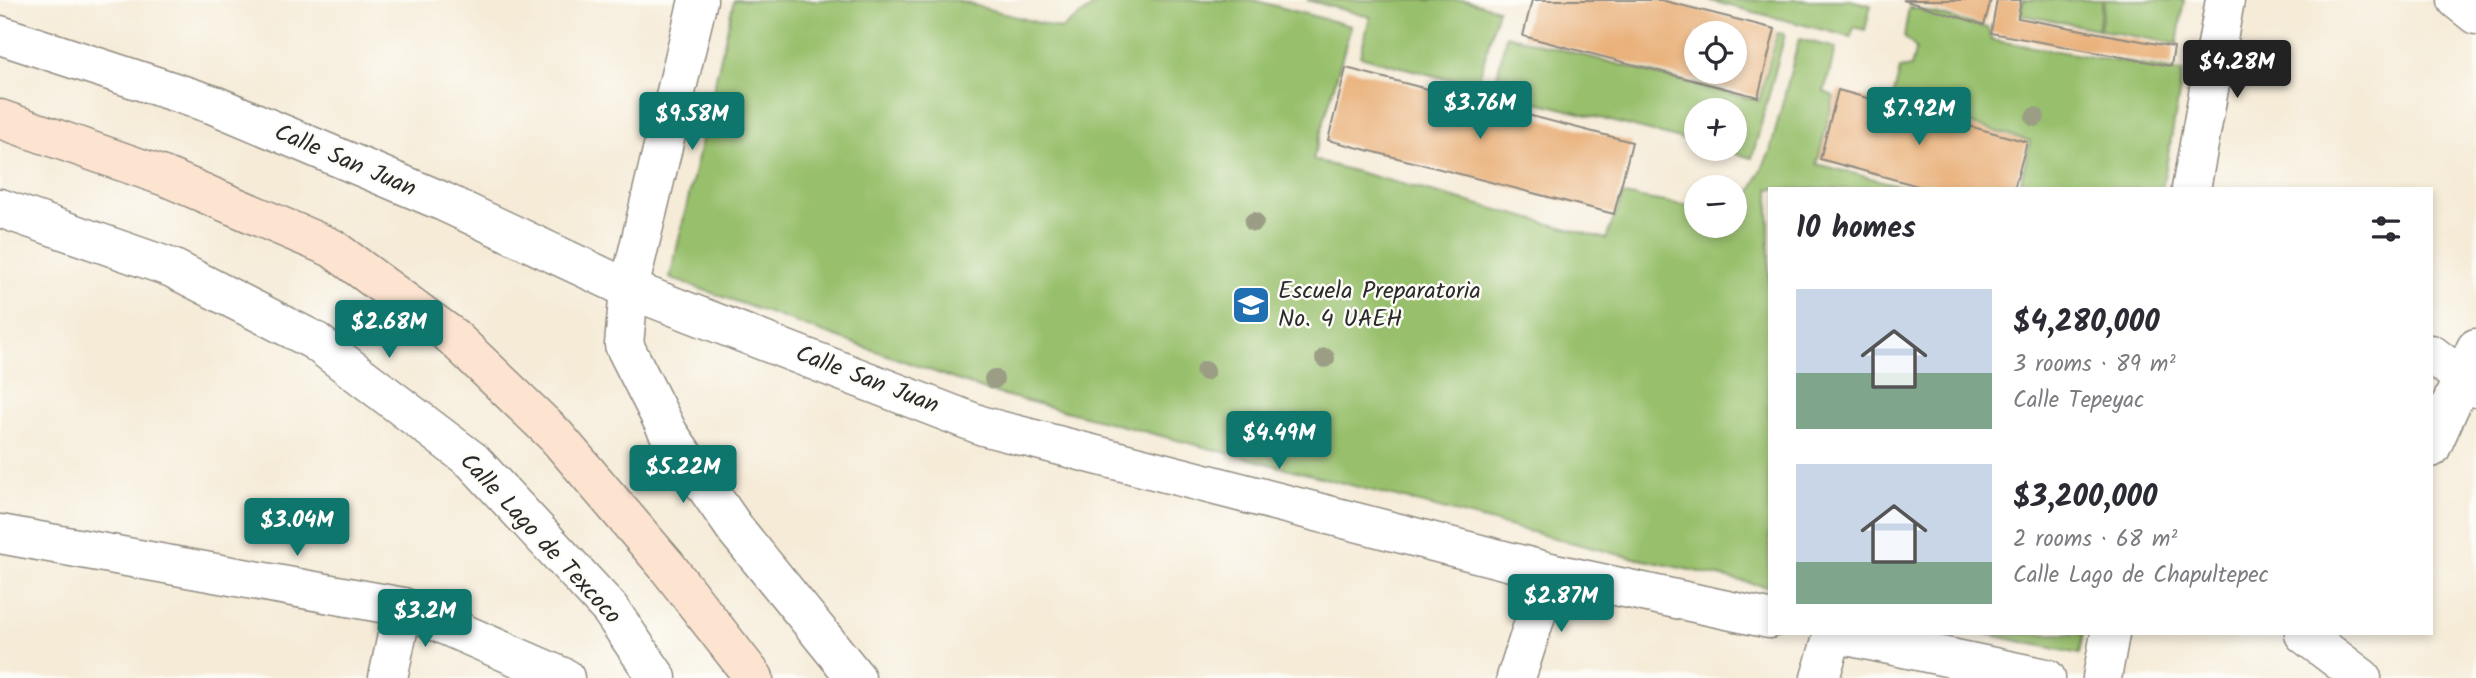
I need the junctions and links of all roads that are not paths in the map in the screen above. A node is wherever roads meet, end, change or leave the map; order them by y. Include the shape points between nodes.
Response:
1 (698, 0) edge
2 (2225, 0) edge
3 (2456, 0) edge
4 (2476, 15) edge
5 (0, 34) edge
6 (0, 119) edge
7 (2201, 183) edge
8 (0, 208) edge
9 (629, 289) junction
10 (2433, 355) edge
11 (2472, 372) edge
12 (2433, 444) edge
13 (0, 534) edge
14 (1550, 572) junction
15 (403, 607) junction
16 (1768, 619) edge
17 (1835, 635) edge
18 (1840, 635) edge
19 (2110, 635) edge
20 (388, 678) edge
21 (565, 678) edge
22 (657, 678) edge
23 (754, 678) edge
24 (856, 678) edge
25 (1516, 678) edge
26 (1820, 678) edge
27 (2046, 678) edge
28 (2102, 678) edge

1 - 9 street
2 - 7 street
3 - 4 street
5 - 9 street, Calle San Juan via 214,106 443,202
6 - 23 main road via 166,177 332,248 453,337 556,436
8 - 22 street, Calle Lago de Texcoco via 172,268 315,341 473,461 610,608
9 - 14 street, Calle San Juan via 983,426
9 - 24 street via 624,345 669,434 736,530
10 - 11 street
11 - 12 street
13 - 15 street
14 - 16 street, Calle San Juan
14 - 25 street
15 - 20 street
15 - 21 street
17 - 26 street
18 - 27 street
19 - 28 street

